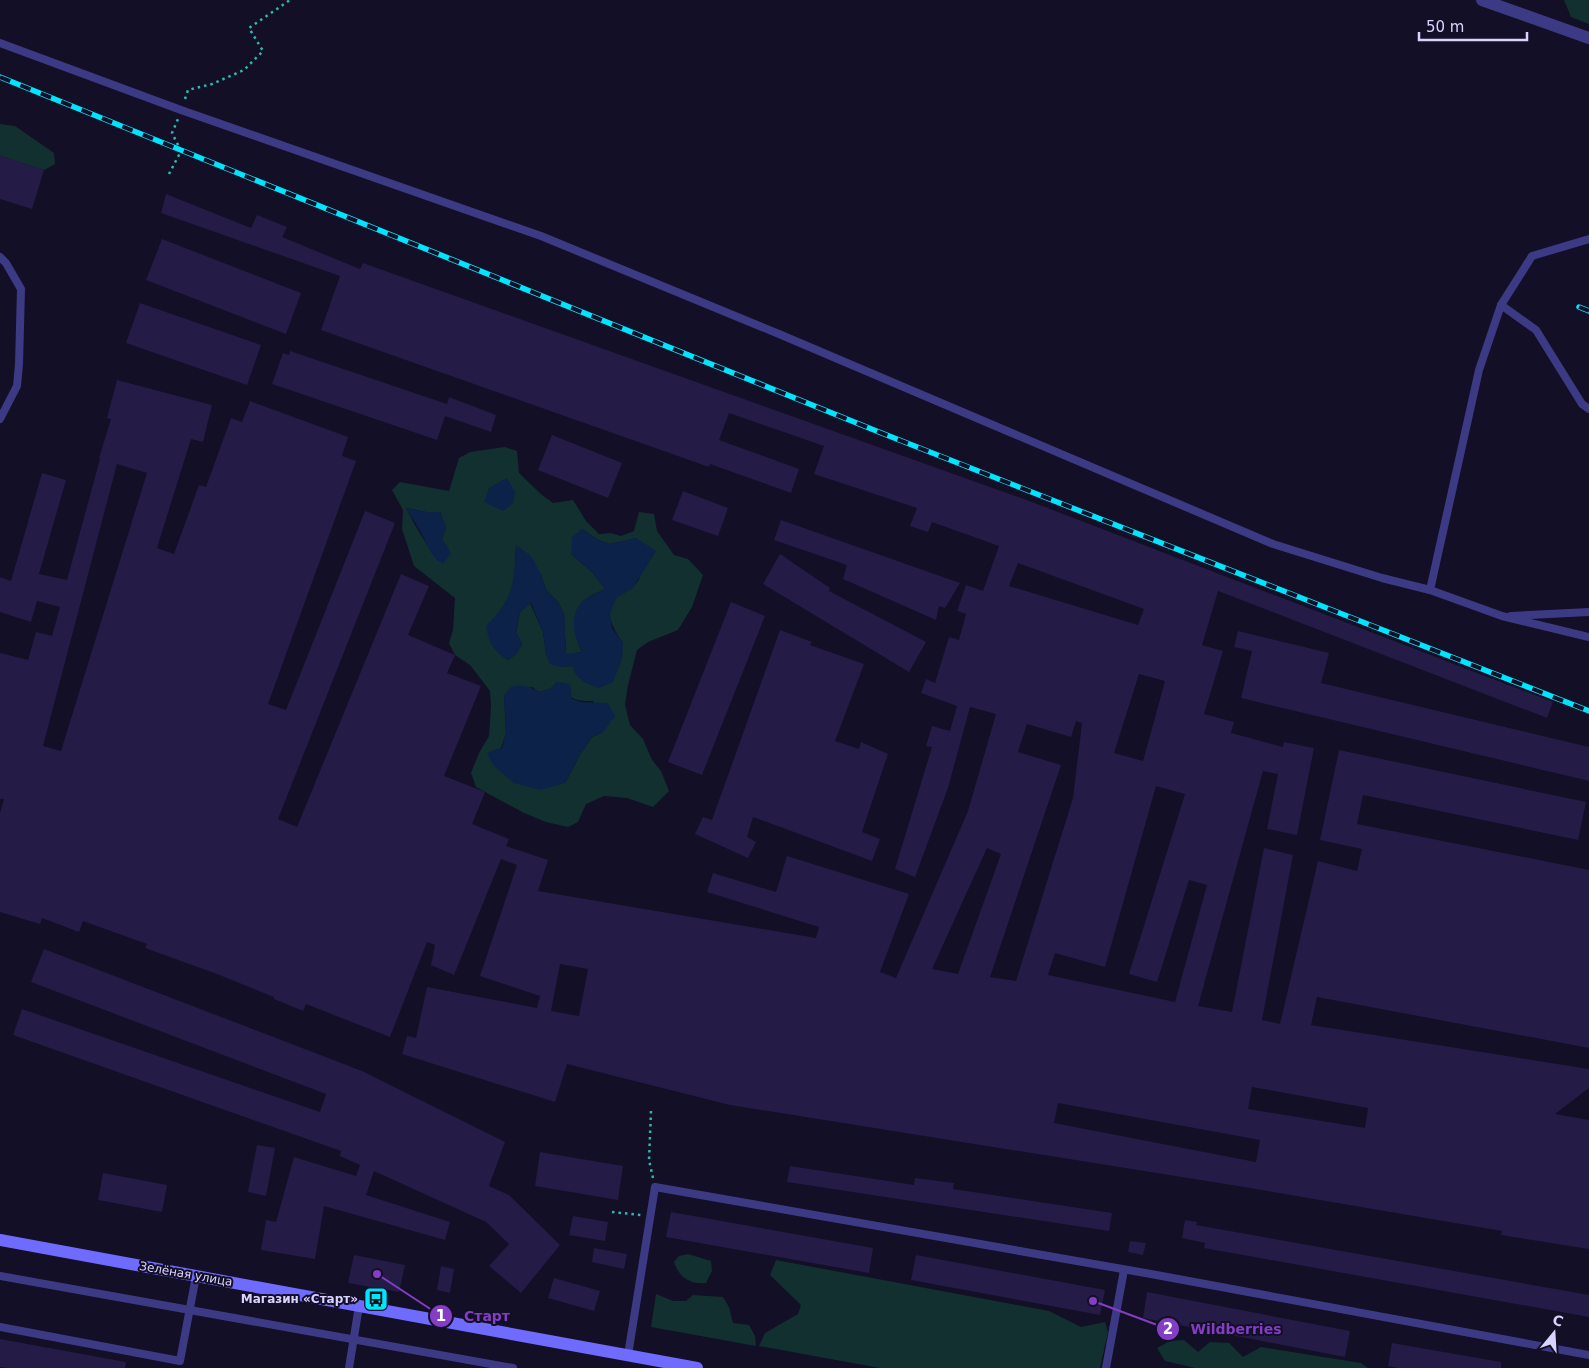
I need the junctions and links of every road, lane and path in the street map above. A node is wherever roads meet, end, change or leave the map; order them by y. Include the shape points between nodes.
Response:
1 (290, 0) edge
2 (1482, 0) edge
3 (1589, 38) edge
4 (0, 43) edge
5 (181, 110) junction
6 (169, 174) dead end
7 (1589, 239) edge
8 (0, 257) edge
9 (1501, 305) junction
10 (1589, 409) edge
11 (0, 419) edge
12 (1430, 590) junction
13 (1589, 612) edge
14 (1502, 616) junction
15 (1589, 637) edge
16 (651, 1112) dead end
17 (655, 1186) junction
18 (612, 1212) dead end
19 (651, 1216) junction
20 (0, 1240) edge
21 (1124, 1270) junction
22 (0, 1276) edge
23 (196, 1276) junction
24 (359, 1306) junction
25 (190, 1310) junction
26 (0, 1327) edge
27 (354, 1339) junction
28 (1589, 1355) edge
29 (628, 1356) junction
30 (172, 1359) junction
31 (170, 1368) edge
32 (348, 1368) edge
33 (513, 1368) edge
34 (697, 1368) edge
35 (1106, 1368) edge

1 - 5 path via 249,28 263,51 244,70 188,90
2 - 3 street
4 - 5 lane
5 - 6 path via 172,133 182,151
5 - 12 lane via 541,236 788,337 1273,544
7 - 9 lane via 1532,256
8 - 11 lane via 21,288 17,386
9 - 10 lane via 1536,330 1582,404
9 - 12 lane via 1480,370
12 - 14 lane
13 - 14 lane
14 - 15 lane
16 - 17 path via 649,1160
17 - 19 lane
17 - 21 lane
18 - 19 path
19 - 29 lane
20 - 23 main road, Зелёная улица
21 - 28 lane
21 - 35 lane
22 - 25 lane
23 - 24 main road, Зелёная улица
23 - 25 lane
24 - 27 lane
24 - 29 main road, Зелёная улица
25 - 27 lane
25 - 30 lane via 180,1361
26 - 30 lane
27 - 32 lane
27 - 33 lane
29 - 34 main road, Зелёная улица
30 - 31 lane

